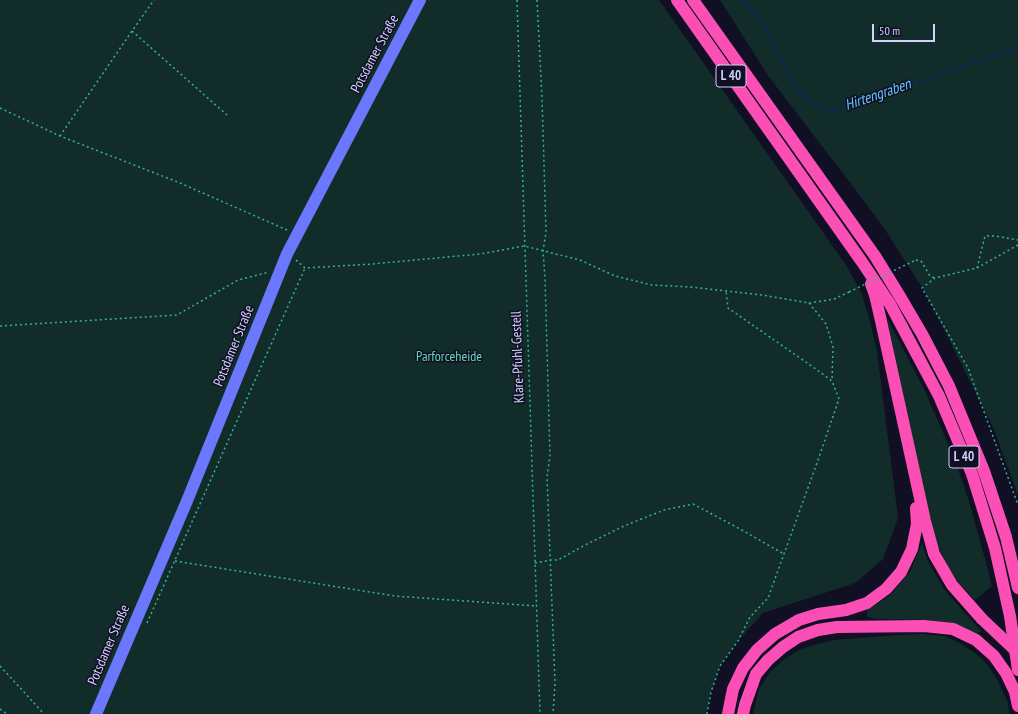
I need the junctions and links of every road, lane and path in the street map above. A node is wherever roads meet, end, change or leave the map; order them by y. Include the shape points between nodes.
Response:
1 (154, 0) edge
2 (420, 0) edge
3 (517, 0) edge
4 (537, 0) edge
5 (677, 0) edge
6 (693, 0) edge
7 (132, 31) junction
8 (0, 108) edge
9 (228, 115) dead end
10 (60, 136) junction
11 (288, 230) dead end
12 (1018, 240) edge
13 (1018, 245) edge
14 (524, 246) junction
15 (543, 251) junction
16 (287, 254) junction
17 (862, 262) junction
18 (305, 268) junction
19 (977, 268) junction
20 (271, 272) dead end
21 (936, 278) junction
22 (726, 291) junction
23 (809, 303) junction
24 (0, 326) edge
25 (832, 381) junction
26 (914, 471) junction
27 (984, 471) junction
28 (1018, 505) edge
29 (1018, 547) edge
30 (784, 554) junction
31 (174, 560) junction
32 (551, 560) junction
33 (535, 563) junction
34 (1018, 588) edge
35 (536, 606) junction
36 (146, 626) dead end
37 (1018, 653) edge
38 (0, 666) edge
39 (1018, 670) edge
40 (1018, 706) edge
41 (0, 708) edge
42 (7, 714) edge
43 (44, 714) edge
44 (96, 714) edge
45 (540, 714) edge
46 (553, 714) edge
47 (707, 714) edge
48 (728, 714) edge
49 (743, 714) edge

1 - 7 path
2 - 16 street, Potsdamer Straße
3 - 14 path, Klare-Pfuhl-Gestell
4 - 15 path via 546,216
5 - 17 highway, L 40
6 - 27 highway, L 40 via 900,295 949,386
7 - 9 path
7 - 10 path
8 - 10 path
10 - 11 path via 180,183
12 - 19 path via 985,236
13 - 19 path
14 - 15 path
14 - 18 path via 480,254
14 - 33 path, Klare-Pfuhl-Gestell
15 - 22 path via 580,260 615,276 652,285
15 - 32 path via 546,278 550,456 547,477
16 - 18 path
16 - 44 street, Potsdamer Straße via 187,501
17 - 26 highway via 875,295
17 - 39 highway, L 40 via 890,304 939,396 972,474 995,548 1010,616
18 - 31 path
19 - 21 path
20 - 24 path via 238,280 177,315
21 - 23 path, bridge via 930,276 921,261 916,260 834,299
21 - 28 path via 922,288 968,368
22 - 23 path
22 - 25 path via 728,308
23 - 25 path via 826,324 833,346
25 - 30 path via 840,399
26 - 37 highway, bridge via 934,554 952,585
26 - 48 highway via 917,524 912,549 902,572 886,589 867,603 799,620 775,634 757,650 743,668 733,689
27 - 29 highway
27 - 34 highway, L 40 via 1006,538
30 - 32 path via 693,504 664,510 624,526 558,560
30 - 47 path via 768,598 750,617 738,641 720,666
31 - 35 path via 395,596
31 - 36 path
32 - 33 path
32 - 46 path via 555,683
33 - 35 path, Klare-Pfuhl-Gestell
35 - 45 path, Klare-Pfuhl-Gestell
38 - 43 path
40 - 49 highway via 1006,673 994,656 976,640 953,629 924,626 837,627 798,637 768,660 756,674
41 - 42 path

